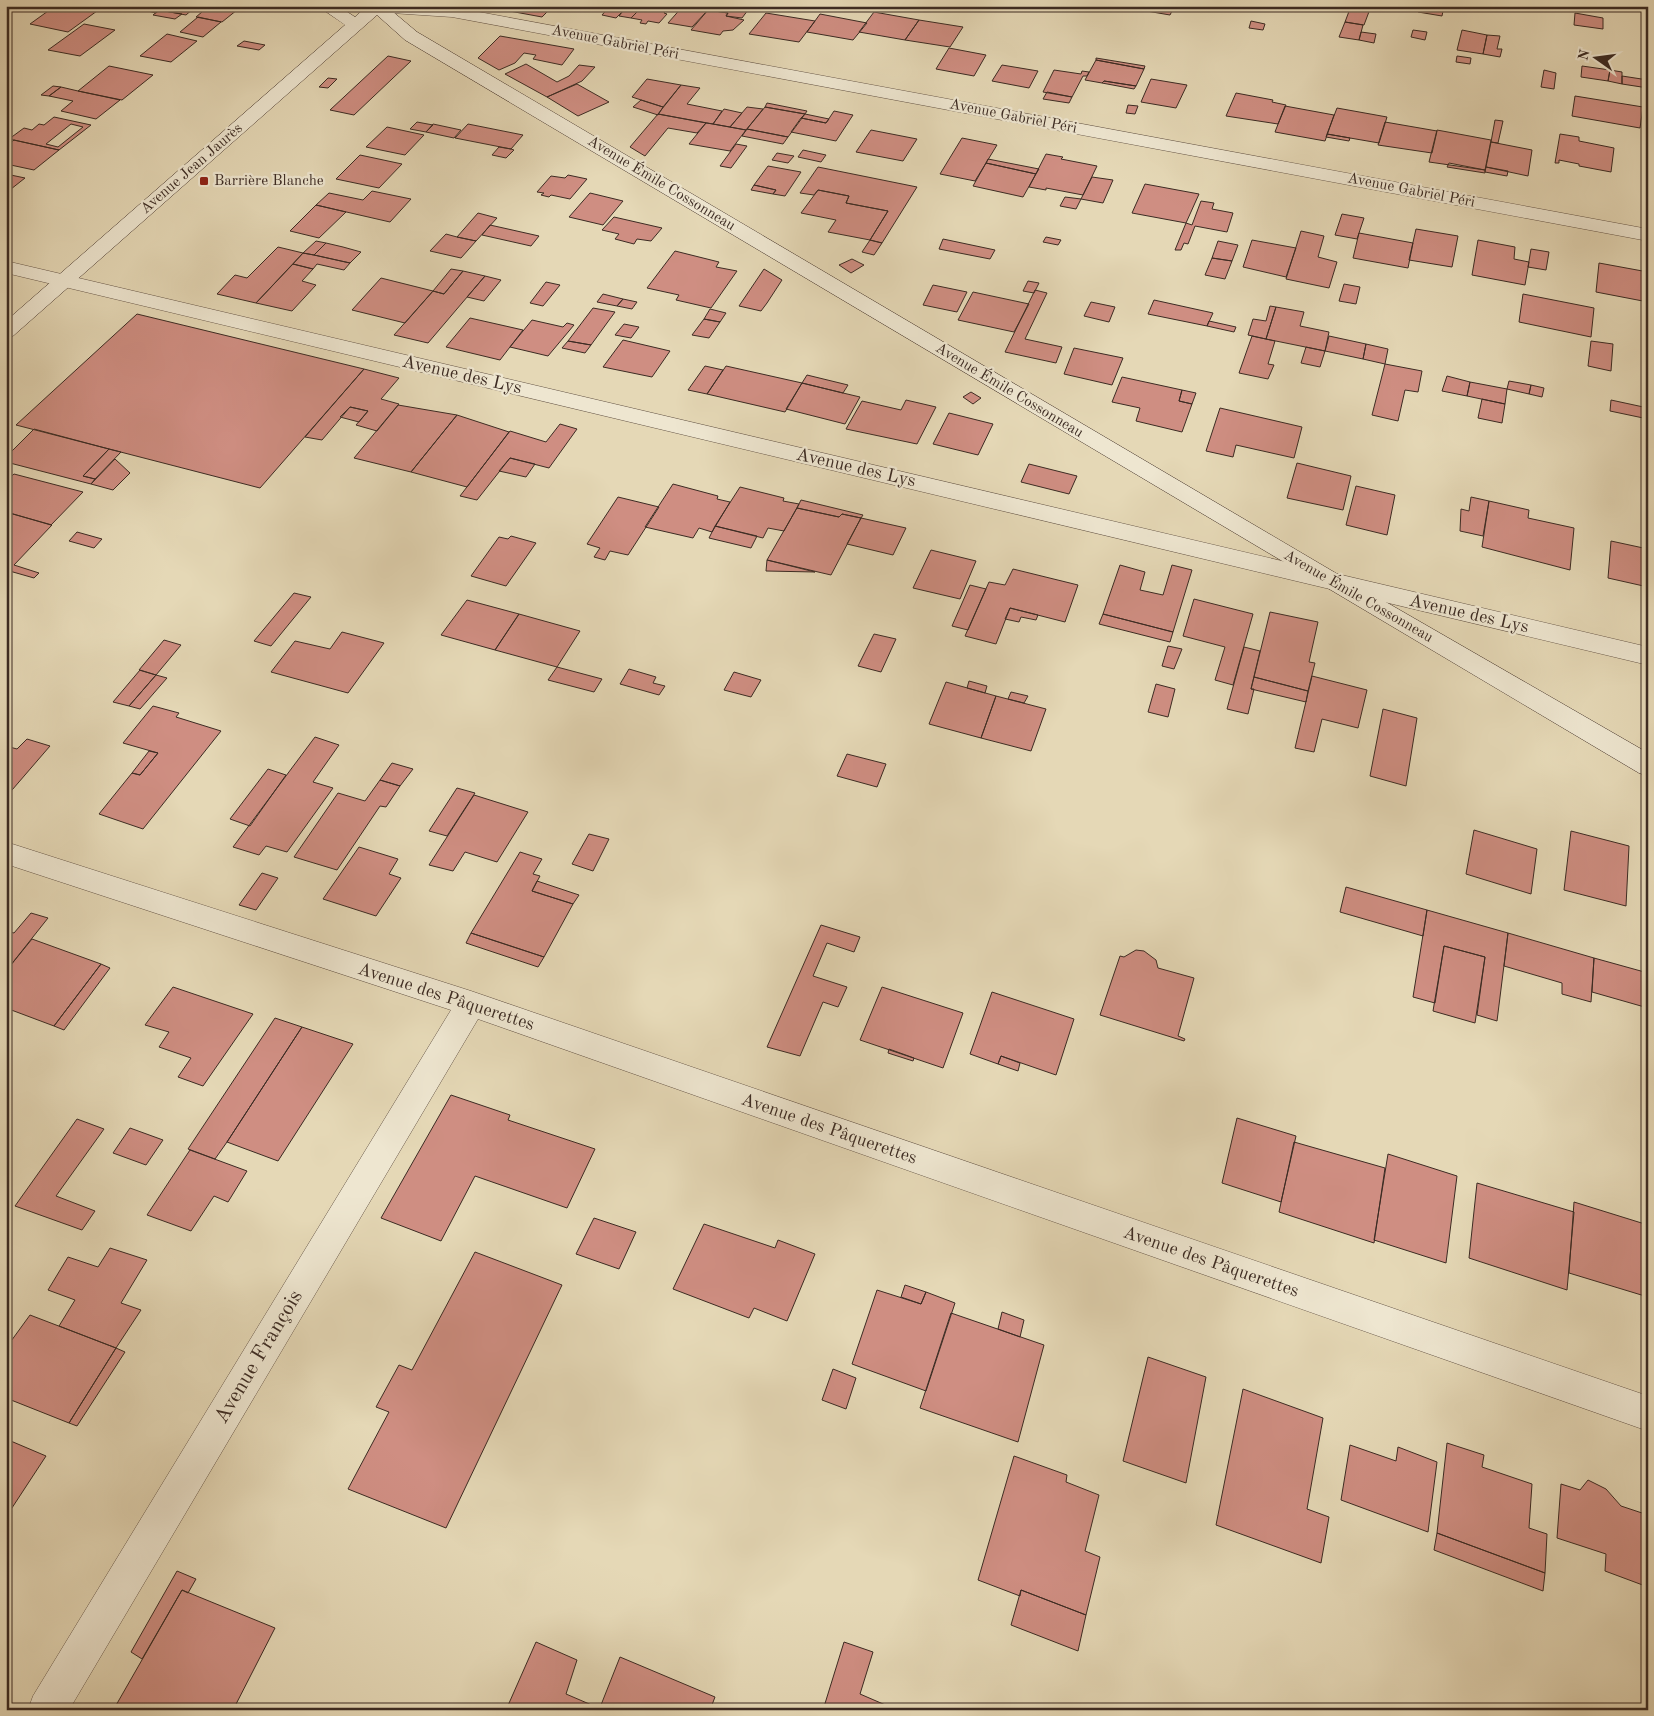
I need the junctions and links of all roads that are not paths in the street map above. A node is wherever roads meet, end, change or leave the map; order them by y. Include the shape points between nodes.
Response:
1 (326, 6) edge
2 (376, 6) edge
3 (356, 25) junction
4 (1648, 235) edge
5 (6, 267) edge
6 (64, 281) junction
7 (6, 332) edge
8 (1331, 581) junction
9 (1648, 656) edge
10 (1648, 766) edge
11 (6, 853) edge
12 (471, 1004) junction
13 (1648, 1414) edge
14 (46, 1710) edge

1 - 3 street
2 - 3 street, Avenue Jean Jaurès
2 - 4 street, Avenue Gabriel Péri via 452,12
2 - 8 street, Avenue Émile Cossonneau via 410,36
3 - 6 street, Avenue Jean Jaurès
5 - 6 street, Avenue des Lys
6 - 7 street, Avenue Jean Jaurès
6 - 8 street, Avenue des Lys
8 - 9 street, Avenue des Lys
8 - 10 street, Avenue Émile Cossonneau
11 - 12 street, Avenue des Pâquerettes
12 - 13 street, Avenue des Pâquerettes
12 - 14 street, Avenue François

